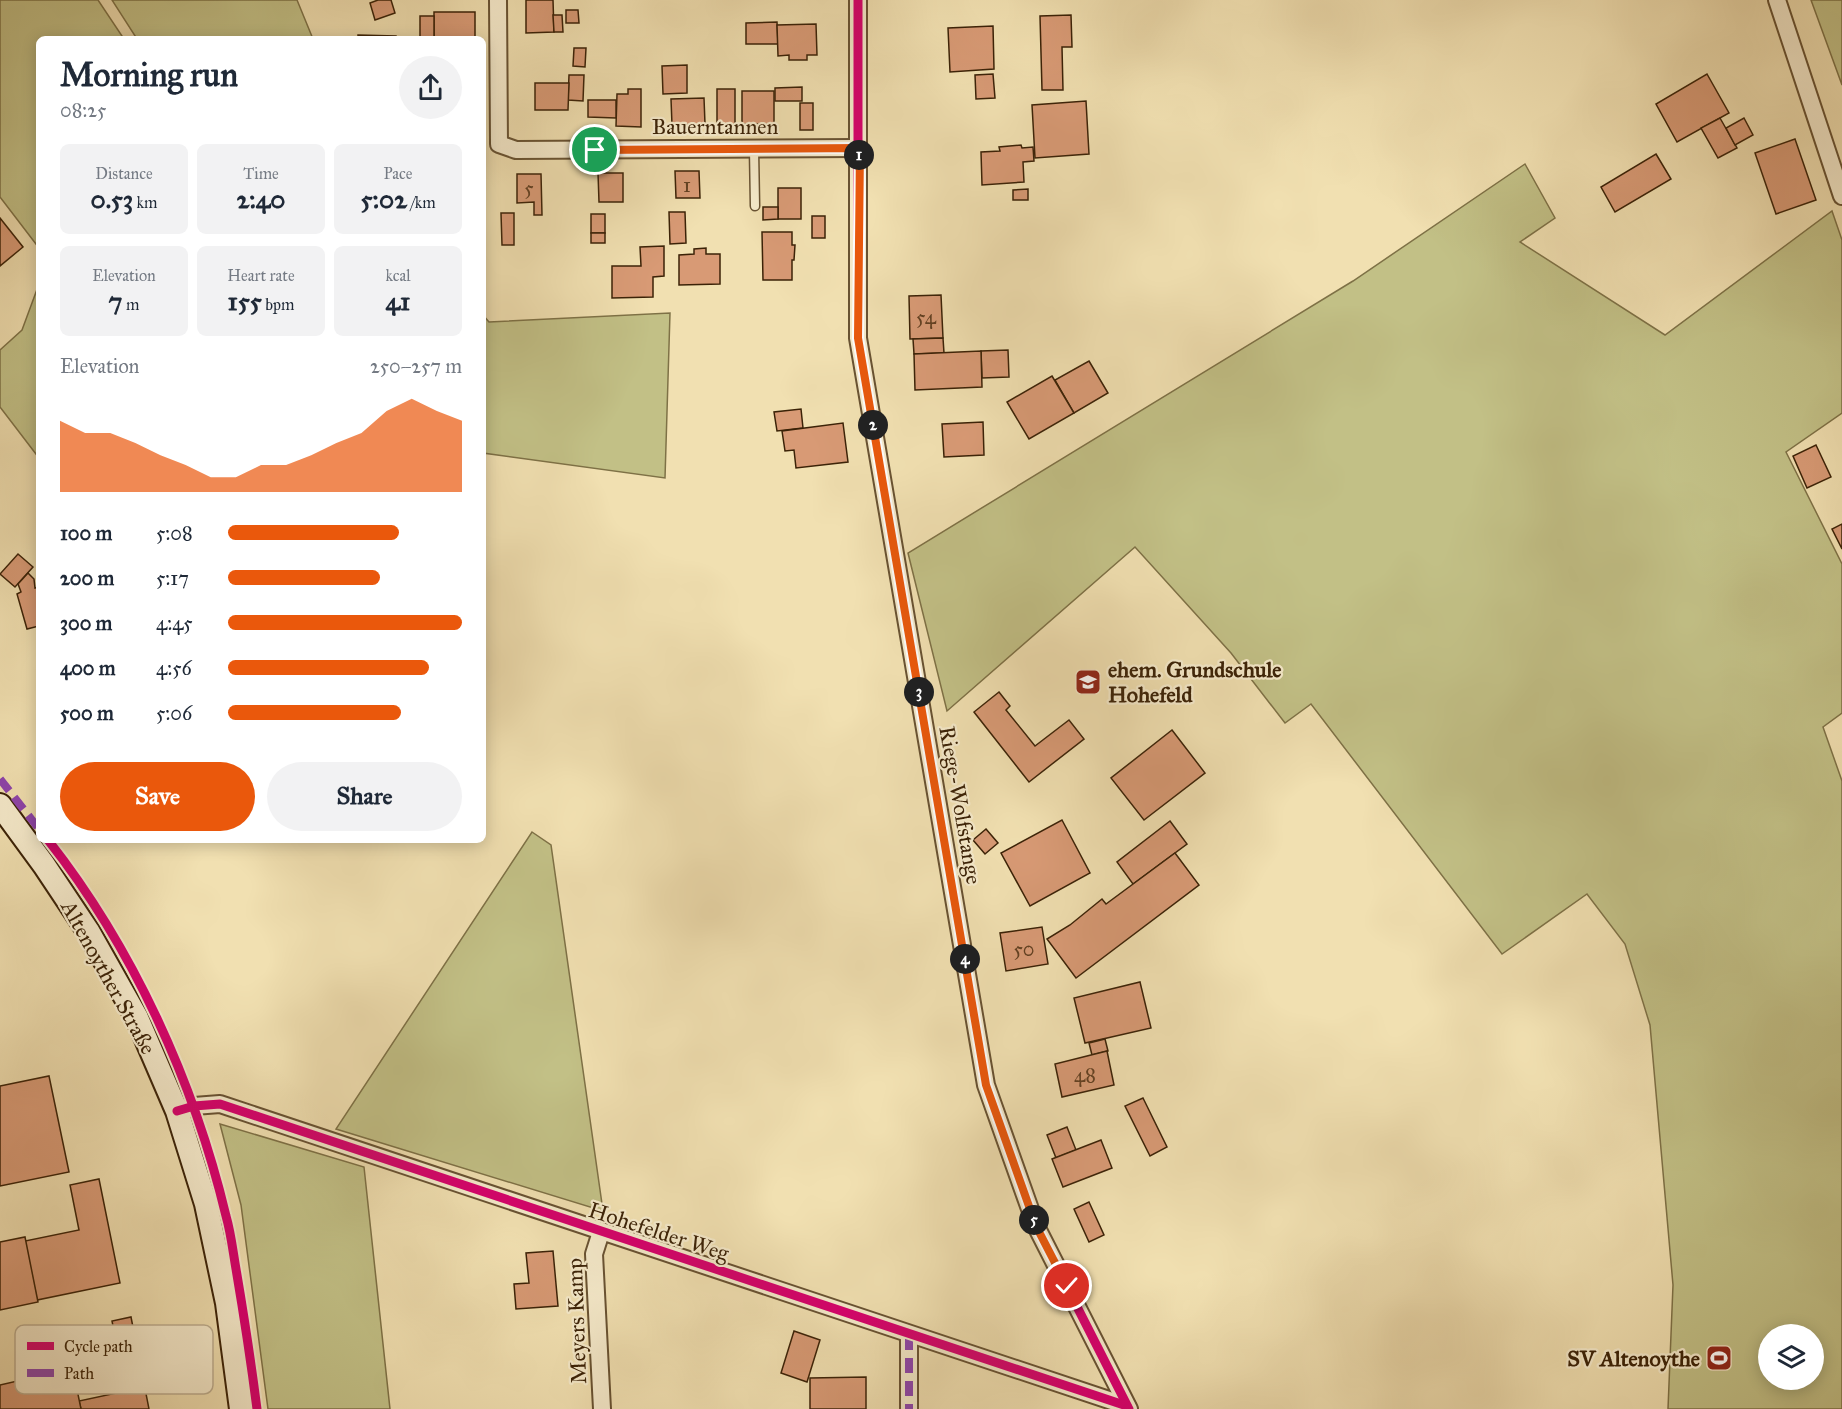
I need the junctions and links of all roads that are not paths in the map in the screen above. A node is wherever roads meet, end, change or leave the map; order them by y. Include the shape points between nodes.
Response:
1 (498, 0) edge
2 (858, 0) edge
3 (1777, 0) edge
4 (860, 148) junction
5 (754, 149) junction
6 (1842, 196) edge
7 (755, 207) dead end
8 (0, 805) edge
9 (177, 1111) junction
10 (601, 1232) junction
11 (909, 1335) junction
12 (1128, 1408) edge
13 (241, 1409) edge
14 (602, 1409) edge
15 (909, 1409) edge

1 - 5 street, Bauerntannen via 499,144 516,150
2 - 4 street, Riege-Wolfstange
3 - 6 street
4 - 5 street, Bauerntannen
4 - 12 street, Riege-Wolfstange via 858,338 986,1085 1036,1226
5 - 7 lane
8 - 9 main road, Altenoyther Straße via 88,931 136,1018
9 - 10 street, Hohefelder Weg via 220,1104
9 - 13 main road, Altenoyther Straße via 206,1204 226,1303
10 - 11 street, Hohefelder Weg
10 - 14 street, Meyers Kamp via 594,1254
11 - 12 street, Hohefelder Weg
11 - 15 street

